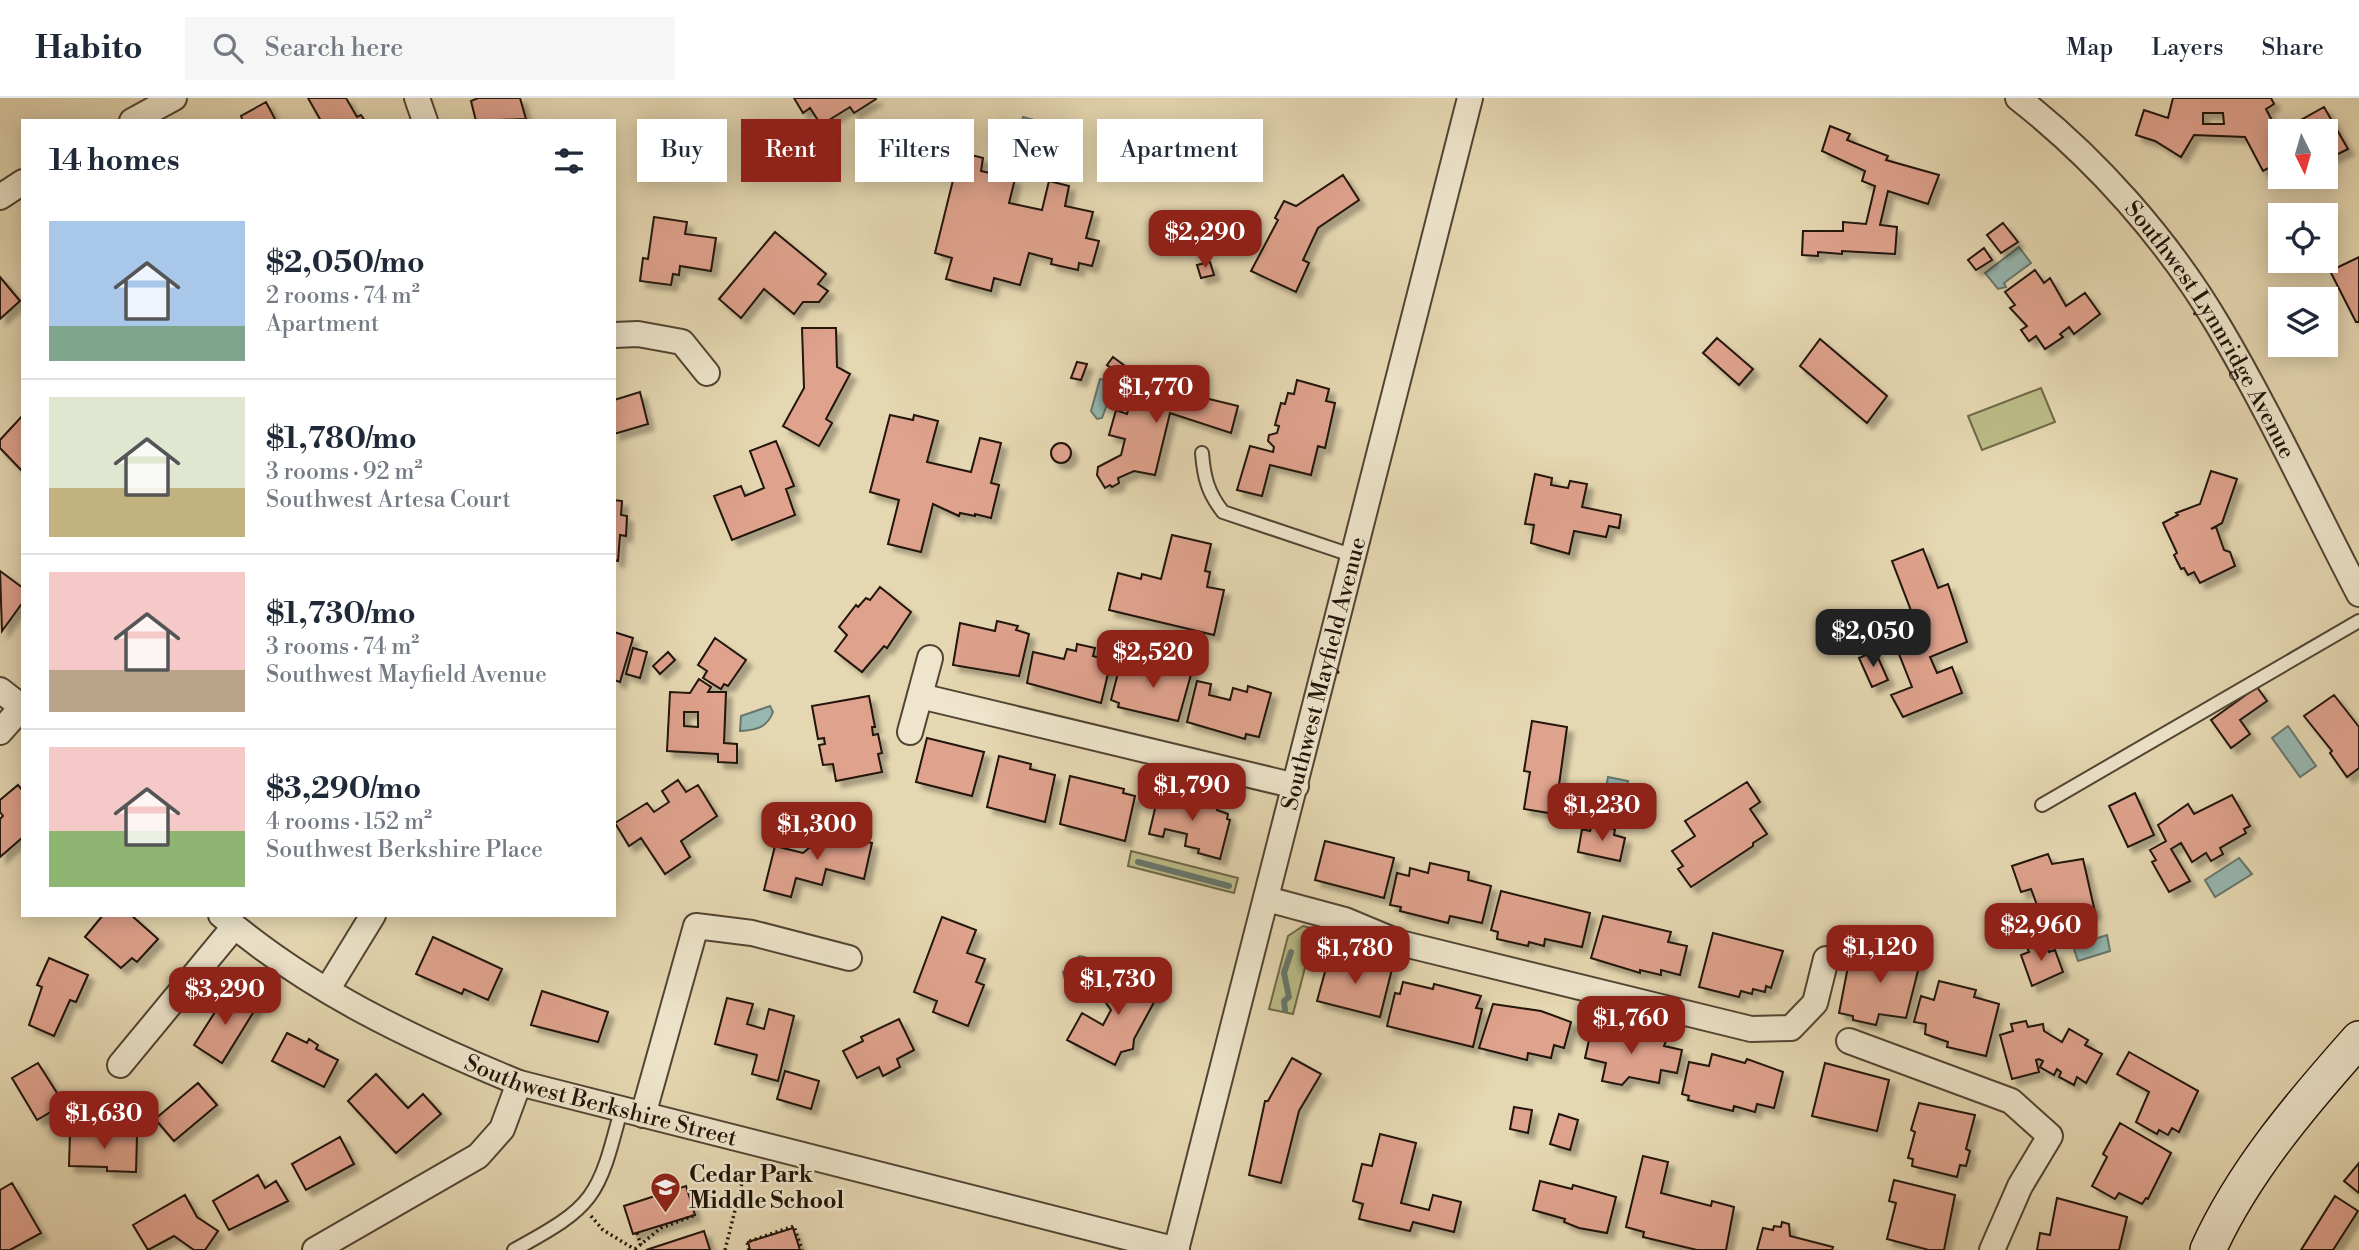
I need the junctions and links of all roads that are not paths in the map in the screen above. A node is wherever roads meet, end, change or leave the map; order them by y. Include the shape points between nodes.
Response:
1 (174, 98) edge
2 (417, 98) edge
3 (1470, 98) edge
4 (2018, 98) edge
5 (136, 119) edge
6 (424, 119) edge
7 (21, 183) edge
8 (0, 197) edge
9 (616, 335) edge
10 (707, 373) dead end
11 (1202, 453) dead end
12 (1354, 555) junction
13 (2359, 594) edge
14 (2359, 621) edge
15 (930, 658) dead end
16 (0, 690) edge
17 (920, 696) junction
18 (21, 707) edge
19 (21, 709) edge
20 (0, 732) edge
21 (910, 732) dead end
22 (1296, 786) junction
23 (2042, 805) dead end
24 (1267, 899) junction
25 (372, 917) edge
26 (228, 921) edge
27 (849, 958) dead end
28 (1826, 959) dead end
29 (327, 990) junction
30 (2359, 1038) edge
31 (1849, 1041) dead end
32 (120, 1065) dead end
33 (519, 1083) junction
34 (632, 1113) junction
35 (315, 1250) edge
36 (514, 1250) edge
37 (1176, 1250) edge
38 (1992, 1250) edge
39 (2208, 1250) edge

1 - 5 street
2 - 6 street
3 - 12 street, Southwest Mayfield Avenue
4 - 13 street, Southwest Lynnridge Avenue via 2104,175 2175,262 2217,324
7 - 8 street
9 - 10 street via 682,342
11 - 12 lane via 1204,479 1223,513
12 - 22 street, Southwest Mayfield Avenue
14 - 23 lane
15 - 17 street
16 - 18 street
17 - 21 street
17 - 22 street
19 - 20 street
22 - 24 street, Southwest Mayfield Avenue
24 - 28 street via 1345,920 1399,943 1751,1029 1791,1028 1815,1003
24 - 37 street, Southwest Mayfield Avenue
25 - 29 street
26 - 29 street, Southwest Berkshire Street
26 - 32 street
27 - 34 street via 752,933 696,926
29 - 33 street, Southwest Berkshire Street via 427,1045
30 - 39 main road via 2298,1110 2218,1227
31 - 38 street via 2011,1101 2050,1136 2020,1186
33 - 34 street, Southwest Berkshire Street
33 - 35 street via 502,1129 478,1156
34 - 36 lane via 597,1190 583,1207
34 - 37 street, Southwest Berkshire Street

